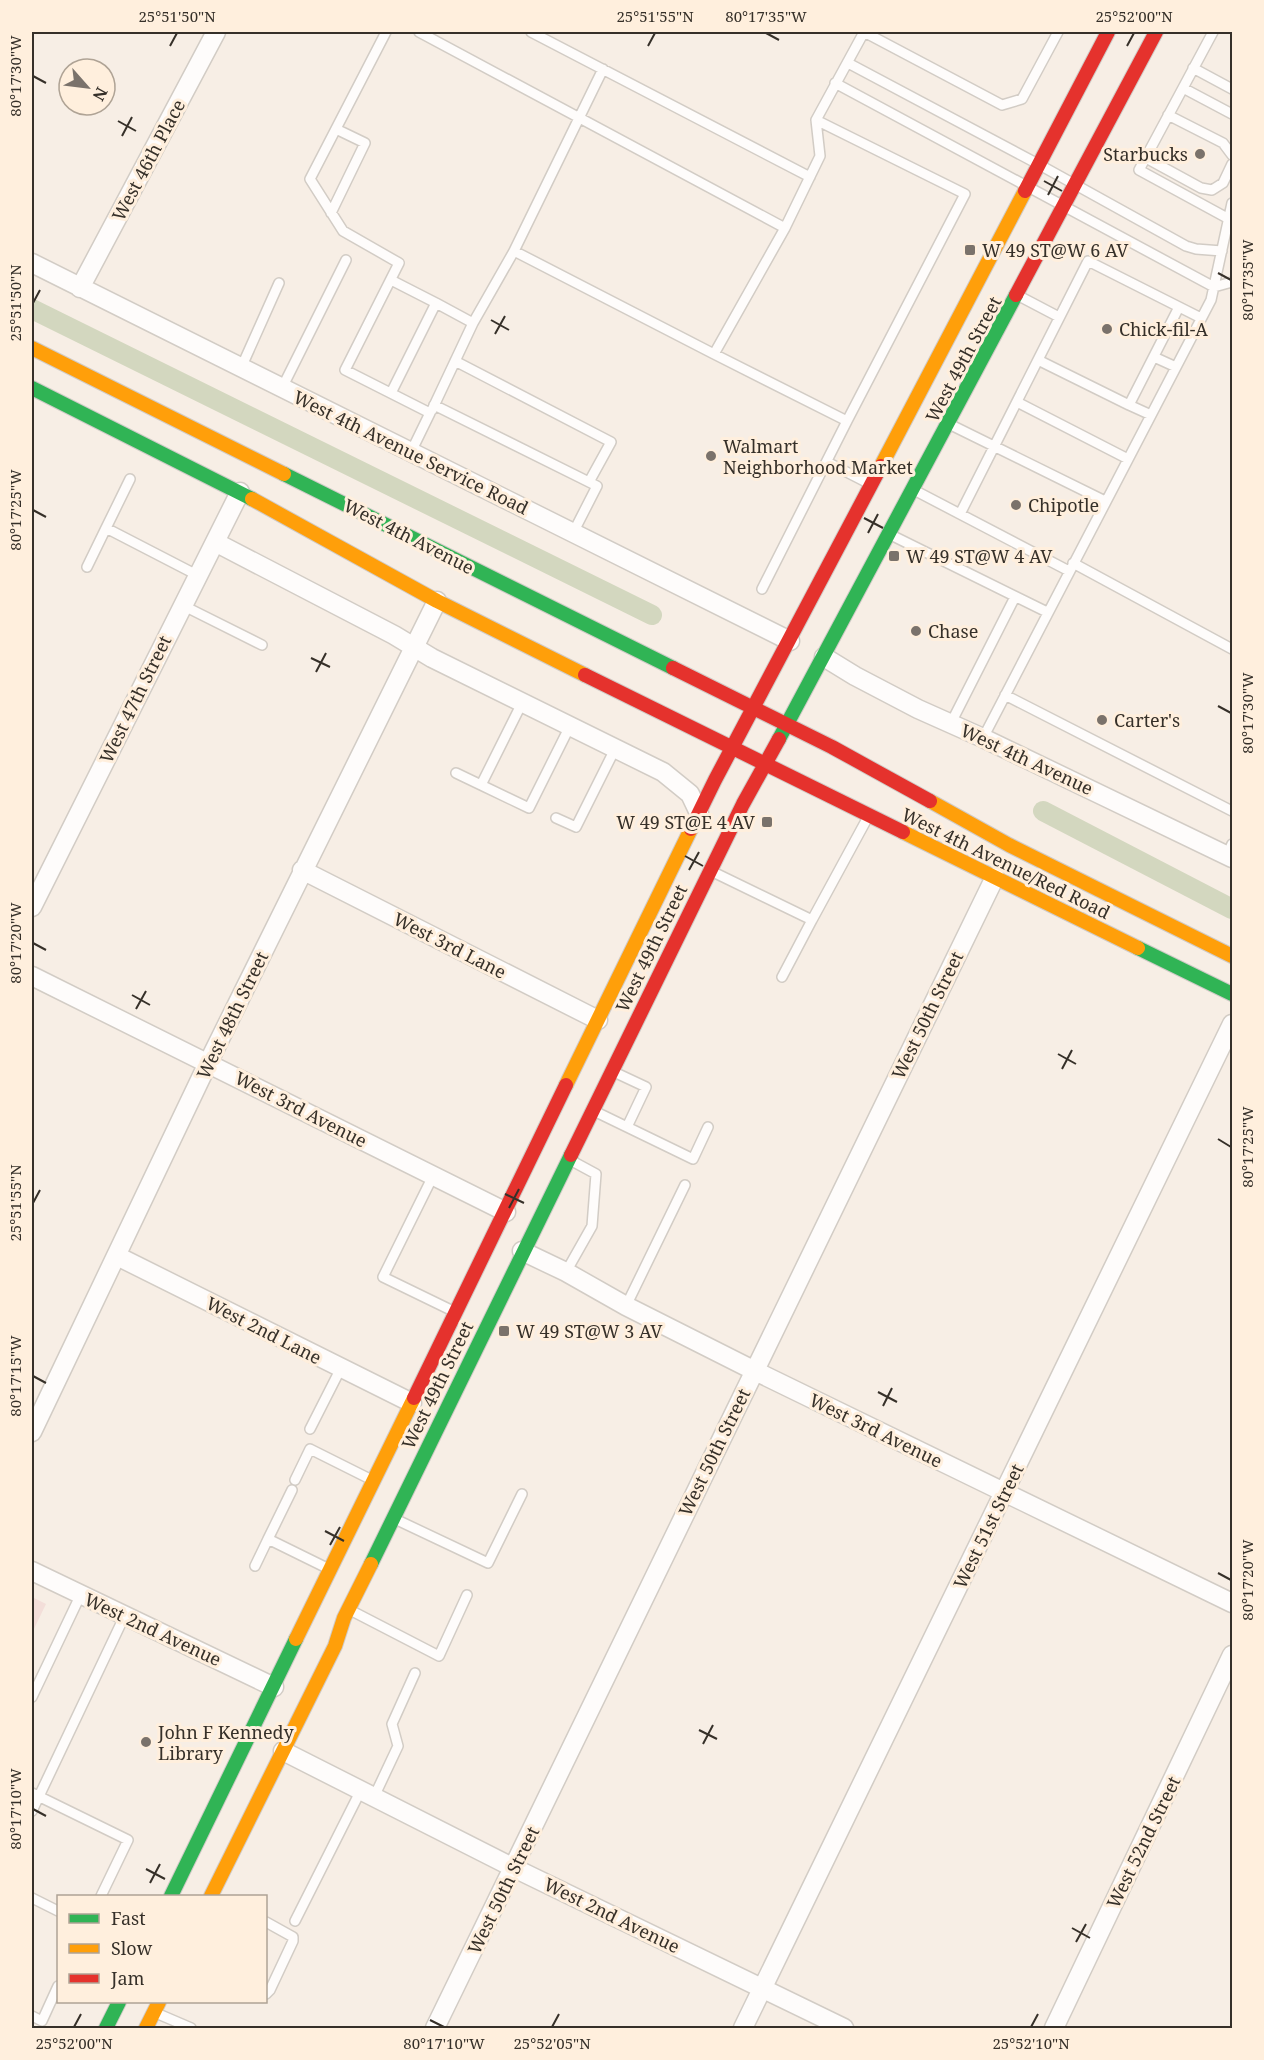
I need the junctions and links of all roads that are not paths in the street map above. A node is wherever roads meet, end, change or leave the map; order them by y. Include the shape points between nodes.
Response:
1 (216, 32) edge
2 (386, 32) edge
3 (419, 32) edge
4 (531, 32) edge
5 (864, 32) edge
6 (1058, 32) edge
7 (1108, 32) edge
8 (1156, 32) edge
9 (1213, 32) edge
10 (848, 63) junction
11 (1193, 68) junction
12 (603, 69) junction
13 (835, 83) junction
14 (1183, 88) junction
15 (1233, 89) edge
16 (1233, 114) edge
17 (1168, 115) junction
18 (578, 117) junction
19 (816, 120) junction
20 (336, 129) junction
21 (1233, 155) edge
22 (1146, 158) junction
23 (1038, 164) junction
24 (1233, 164) edge
25 (810, 177) junction
26 (1075, 185) junction
27 (1026, 187) junction
28 (1233, 204) edge
29 (1064, 207) junction
30 (331, 213) junction
31 (1229, 219) junction
32 (785, 228) junction
33 (1222, 250) junction
34 (514, 251) junction
35 (346, 260) dead end
36 (32, 263) edge
37 (391, 280) junction
38 (1233, 282) edge
39 (279, 283) dead end
40 (1214, 287) junction
41 (80, 288) junction
42 (1017, 295) junction
43 (436, 303) junction
44 (1179, 307) junction
45 (1059, 317) junction
46 (1202, 318) junction
47 (473, 323) junction
48 (32, 348) edge
49 (714, 354) junction
50 (32, 356) edge
51 (50, 357) junction
52 (1154, 357) junction
53 (1038, 360) junction
54 (455, 362) junction
55 (1176, 367) junction
56 (241, 368) junction
57 (32, 388) edge
58 (282, 388) junction
59 (391, 393) junction
60 (1017, 402) junction
61 (1129, 405) junction
62 (432, 409) junction
63 (1151, 415) junction
64 (847, 422) junction
65 (949, 423) junction
66 (994, 446) junction
67 (411, 452) junction
68 (1128, 459) junction
69 (827, 462) junction
70 (130, 478) dead end
71 (298, 480) junction
72 (589, 482) junction
73 (872, 484) junction
74 (913, 490) junction
75 (240, 492) junction
76 (1105, 501) junction
77 (960, 514) junction
78 (106, 528) junction
79 (573, 533) junction
80 (889, 535) junction
81 (215, 542) junction
82 (87, 567) dead end
83 (1071, 567) junction
84 (197, 575) junction
85 (762, 589) dead end
86 (1015, 597) junction
87 (437, 601) junction
88 (182, 605) junction
89 (1047, 612) junction
90 (790, 641) junction
91 (262, 645) dead end
92 (415, 647) junction
93 (1233, 649) edge
94 (824, 657) junction
95 (1005, 695) junction
96 (522, 703) junction
97 (754, 708) junction
98 (951, 723) junction
99 (787, 724) junction
100 (570, 726) junction
101 (983, 738) junction
102 (732, 748) junction
103 (615, 749) junction
104 (764, 764) junction
105 (456, 773) dead end
106 (481, 785) junction
107 (1233, 811) edge
108 (699, 813) junction
109 (869, 815) junction
110 (556, 818) dead end
111 (1231, 852) edge
112 (302, 870) junction
113 (709, 870) junction
114 (995, 877) junction
115 (32, 907) edge
116 (812, 920) junction
117 (1233, 956) edge
118 (32, 976) edge
119 (782, 977) dead end
120 (1233, 994) edge
121 (598, 1020) junction
122 (1233, 1023) edge
123 (208, 1063) junction
124 (612, 1071) junction
125 (592, 1110) junction
126 (627, 1127) junction
127 (708, 1127) dead end
128 (568, 1159) junction
129 (432, 1176) junction
130 (685, 1185) dead end
131 (511, 1217) junction
132 (519, 1244) junction
133 (117, 1256) junction
134 (566, 1272) junction
135 (473, 1280) junction
136 (626, 1306) junction
137 (457, 1313) junction
138 (341, 1368) junction
139 (753, 1370) junction
140 (412, 1403) junction
141 (310, 1429) dead end
142 (32, 1432) edge
143 (295, 1480) dead end
144 (374, 1481) junction
145 (292, 1490) dead end
146 (1005, 1493) junction
147 (522, 1494) dead end
148 (393, 1518) junction
149 (268, 1539) junction
150 (255, 1566) dead end
151 (331, 1570) junction
152 (32, 1571) edge
153 (81, 1594) junction
154 (467, 1595) dead end
155 (1233, 1603) edge
156 (346, 1613) junction
157 (125, 1615) junction
158 (316, 1654) dead end
159 (1233, 1656) edge
160 (415, 1673) dead end
161 (293, 1681) dead end
162 (274, 1687) junction
163 (32, 1697) edge
164 (277, 1710) dead end
165 (283, 1751) junction
166 (253, 1779) dead end
167 (367, 1793) junction
168 (35, 1795) edge
169 (32, 1811) edge
170 (249, 1817) junction
171 (514, 1868) junction
172 (101, 1895) edge
173 (171, 1895) edge
174 (211, 1895) edge
175 (32, 1898) edge
176 (57, 1910) edge
177 (295, 1922) dead end
178 (267, 1923) edge
179 (57, 1988) edge
180 (763, 1988) junction
181 (267, 1993) edge
182 (118, 2003) edge
183 (156, 2007) edge
184 (32, 2016) edge
185 (106, 2028) edge
186 (146, 2028) edge
187 (191, 2028) edge
188 (435, 2028) edge
189 (743, 2028) edge
190 (844, 2028) edge
191 (1054, 2028) edge

1 - 41 street, West 46th Place
2 - 20 lane
3 - 18 lane
4 - 12 lane
5 - 6 lane via 1002,105 1022,99
5 - 10 lane
7 - 23 main road, West 49th Street
8 - 26 main road, West 49th Street
9 - 11 lane
10 - 13 lane
10 - 23 lane
11 - 14 lane
11 - 15 lane
12 - 18 lane
12 - 25 lane
13 - 19 lane
13 - 27 lane
14 - 16 lane
14 - 17 lane
17 - 21 lane via 1223,143
17 - 22 lane
18 - 32 lane
18 - 34 lane
19 - 25 lane via 820,156
19 - 64 lane via 964,194
20 - 30 lane via 310,179
20 - 30 lane via 365,143
22 - 24 lane via 1212,190 1223,183
22 - 31 lane via 1139,170
23 - 26 lane
23 - 27 main road, West 49th Street
25 - 32 lane
26 - 29 main road, West 49th Street
26 - 33 lane via 1186,246
27 - 29 lane
27 - 73 main road, West 49th Street
28 - 31 lane
29 - 40 lane
29 - 42 main road, West 49th Street
30 - 37 lane via 343,231 399,263
31 - 33 lane
32 - 49 lane
33 - 40 lane
34 - 47 lane
34 - 49 lane
35 - 58 lane
36 - 41 street, West 4th Avenue Service Road
37 - 43 lane
37 - 59 lane via 345,370
38 - 40 lane
39 - 56 lane
40 - 46 lane
41 - 56 street, West 4th Avenue Service Road
42 - 45 lane
42 - 65 main road, West 49th Street
43 - 47 lane
43 - 59 lane
44 - 45 lane via 1088,261
44 - 46 lane
44 - 52 lane
45 - 53 lane
46 - 55 lane
47 - 54 lane
48 - 51 main road, West 4th Avenue
49 - 64 lane
50 - 51 main road
51 - 71 main road, West 4th Avenue
52 - 55 lane
52 - 61 lane
53 - 60 lane
53 - 61 lane
54 - 62 lane
54 - 72 lane via 611,442
55 - 63 lane
56 - 58 street, West 4th Avenue Service Road
57 - 75 main road
58 - 67 street, West 4th Avenue Service Road
59 - 62 lane
60 - 66 lane
60 - 68 lane
61 - 63 lane
62 - 67 lane
62 - 72 lane
63 - 68 lane
64 - 69 lane
65 - 66 lane
65 - 74 main road, West 49th Street
66 - 76 lane
66 - 77 lane
67 - 79 street, West 4th Avenue Service Road
68 - 76 lane
69 - 73 lane
69 - 85 lane
70 - 78 lane
71 - 75 main road via 272,478
71 - 97 main road, West 4th Avenue
72 - 79 lane via 597,486
73 - 90 main road, West 49th Street
74 - 77 lane
74 - 80 main road, West 49th Street
75 - 81 street, West 47th Street
75 - 87 main road
76 - 83 lane
77 - 83 lane
78 - 82 lane
78 - 84 lane
79 - 90 street, West 4th Avenue Service Road
80 - 86 lane
80 - 94 main road, West 49th Street
81 - 84 street, West 47th Street
81 - 92 street
83 - 89 lane
83 - 93 lane
84 - 88 street, West 47th Street
86 - 89 lane
86 - 98 lane
87 - 92 street, West 48th Street
87 - 102 main road
88 - 91 lane
88 - 115 street, West 47th Street
89 - 95 lane
90 - 97 main road, West 49th Street
92 - 96 street
92 - 112 street, West 48th Street
94 - 98 street, West 4th Avenue
94 - 99 main road, West 49th Street
95 - 101 lane
95 - 107 lane
96 - 100 street
96 - 106 lane
97 - 99 main road, West 4th Avenue
97 - 102 main road, West 49th Street
98 - 101 street, West 4th Avenue
99 - 104 main road, West 49th Street
99 - 117 main road, West 4th Avenue/Red Road via 1009,845
100 - 103 street
100 - 106 lane via 529,808
101 - 111 street, West 4th Avenue
102 - 104 main road
102 - 108 main road, West 49th Street
103 - 108 street via 671,777 690,794
103 - 110 lane via 576,827
104 - 109 main road, West 4th Avenue/Red Road
104 - 113 main road, West 49th Street
105 - 106 lane
108 - 121 main road, West 49th Street
109 - 114 main road, West 4th Avenue/Red Road
109 - 116 lane
112 - 121 street, West 3rd Lane
112 - 123 street, West 48th Street
113 - 116 lane
113 - 124 main road, West 49th Street
114 - 120 main road, West 4th Avenue/Red Road
114 - 139 street, West 50th Street
116 - 119 lane
118 - 123 street, West 3rd Avenue
121 - 131 main road, West 49th Street via 523,1177
122 - 146 street, West 51st Street
123 - 129 street, West 3rd Avenue
123 - 133 street, West 48th Street
124 - 125 main road, West 49th Street
124 - 126 lane via 646,1087
125 - 126 lane
125 - 128 main road, West 49th Street
126 - 127 lane via 693,1159
128 - 132 main road, West 49th Street
128 - 134 lane via 596,1174 592,1226
129 - 131 street, West 3rd Avenue
129 - 137 lane via 383,1277
130 - 136 lane
131 - 135 main road, West 49th Street
132 - 134 street, West 3rd Avenue
132 - 135 main road
132 - 148 main road, West 49th Street
133 - 138 street, West 2nd Lane
133 - 142 street, West 48th Street
134 - 136 street, West 3rd Avenue
135 - 137 main road, West 49th Street
136 - 139 street, West 3rd Avenue
137 - 140 main road, West 49th Street
138 - 140 street, West 2nd Lane
138 - 141 lane
139 - 146 street, West 3rd Avenue
139 - 171 street, West 50th Street
140 - 144 main road, West 49th Street
143 - 144 lane via 310,1449
144 - 151 main road, West 49th Street
145 - 149 lane
146 - 155 street, West 3rd Avenue
146 - 180 street, West 51st Street
147 - 148 lane via 488,1563
148 - 156 main road, West 49th Street
149 - 150 lane
149 - 151 lane
151 - 162 main road, West 49th Street
152 - 153 street, West 2nd Avenue
153 - 157 street, West 2nd Avenue
153 - 163 lane
154 - 156 lane via 439,1656
156 - 158 main road
156 - 165 main road, West 49th Street
157 - 162 street, West 2nd Avenue
157 - 168 lane
159 - 191 street, West 52nd Street
160 - 167 lane via 392,1724 398,1746
161 - 162 main road
162 - 164 main road
162 - 173 main road, West 49th Street
165 - 167 street, West 2nd Avenue
165 - 170 main road, West 49th Street
166 - 170 main road
167 - 171 street, West 2nd Avenue
167 - 177 lane
168 - 169 lane
168 - 172 lane via 128,1840
170 - 174 main road, West 49th Street
171 - 180 street, West 2nd Avenue
171 - 188 street, West 50th Street
175 - 176 lane
178 - 181 lane via 293,1936 293,1941
179 - 184 lane via 42,2021
180 - 189 street, West 51st Street
180 - 190 street, West 2nd Avenue
182 - 185 main road
183 - 186 main road
183 - 187 lane

